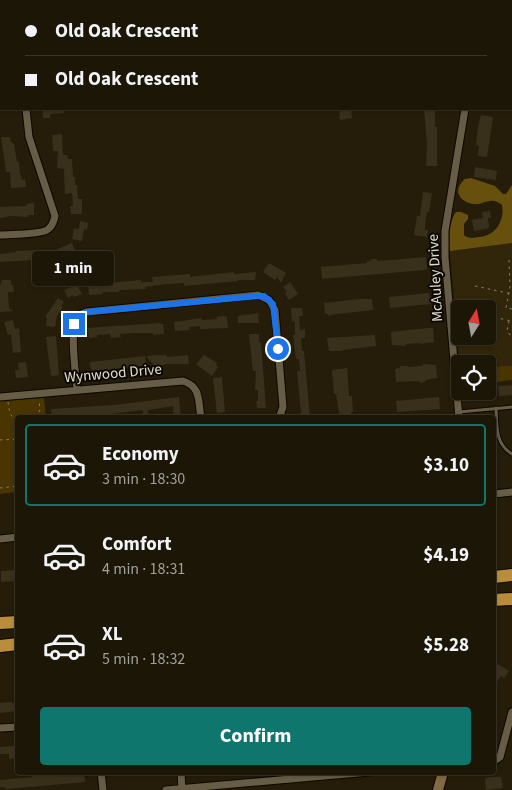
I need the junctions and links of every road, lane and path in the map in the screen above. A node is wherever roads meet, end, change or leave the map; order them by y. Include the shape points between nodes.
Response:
1 (26, 110) edge
2 (465, 110) edge
3 (0, 235) edge
4 (509, 260) dead end
5 (475, 286) dead end
6 (509, 294) junction
7 (512, 294) edge
8 (512, 309) edge
9 (496, 318) edge
10 (510, 321) edge
11 (512, 335) edge
12 (77, 390) junction
13 (0, 393) edge
14 (37, 394) junction
15 (3, 397) edge
16 (512, 407) edge
17 (496, 408) junction
18 (38, 415) edge
19 (200, 415) edge
20 (280, 415) edge
21 (459, 415) edge
22 (15, 419) edge
23 (15, 439) edge
24 (0, 440) edge
25 (512, 454) edge
26 (15, 486) edge
27 (0, 488) edge
28 (512, 492) edge
29 (496, 494) edge
30 (15, 538) edge
31 (0, 539) edge
32 (512, 575) edge
33 (496, 577) edge
34 (512, 598) edge
35 (496, 600) edge
36 (15, 622) edge
37 (0, 623) edge
38 (15, 644) edge
39 (0, 646) edge
40 (512, 712) edge
41 (15, 727) edge
42 (0, 728) edge
43 (496, 759) edge
44 (101, 775) edge
45 (181, 775) edge
46 (336, 775) edge
47 (442, 775) edge
48 (182, 789) edge
49 (103, 790) edge
50 (166, 790) edge
51 (438, 790) edge

1 - 3 street via 29,137 55,216 47,230
2 - 21 street, McAuley Drive via 445,231
4 - 6 path
5 - 6 path
6 - 7 path
6 - 8 path via 506,308
9 - 10 path
10 - 11 path via 507,331
12 - 14 street, Wynwood Drive
12 - 19 street, Wynwood Drive via 182,380 197,390
12 - 20 street via 73,332 80,314 258,296 269,300 275,310 283,407
13 - 15 street
14 - 15 street, Wynwood Drive
14 - 18 path via 40,410
15 - 22 path
16 - 17 lane
17 - 21 lane
17 - 25 lane via 499,440
23 - 24 path
26 - 27 path
28 - 29 street
30 - 31 street
32 - 33 highway
34 - 35 highway
36 - 37 highway
38 - 39 highway
40 - 43 street via 500,756
41 - 42 street
44 - 49 street
45 - 48 street
46 - 48 street
47 - 51 street
48 - 50 street

